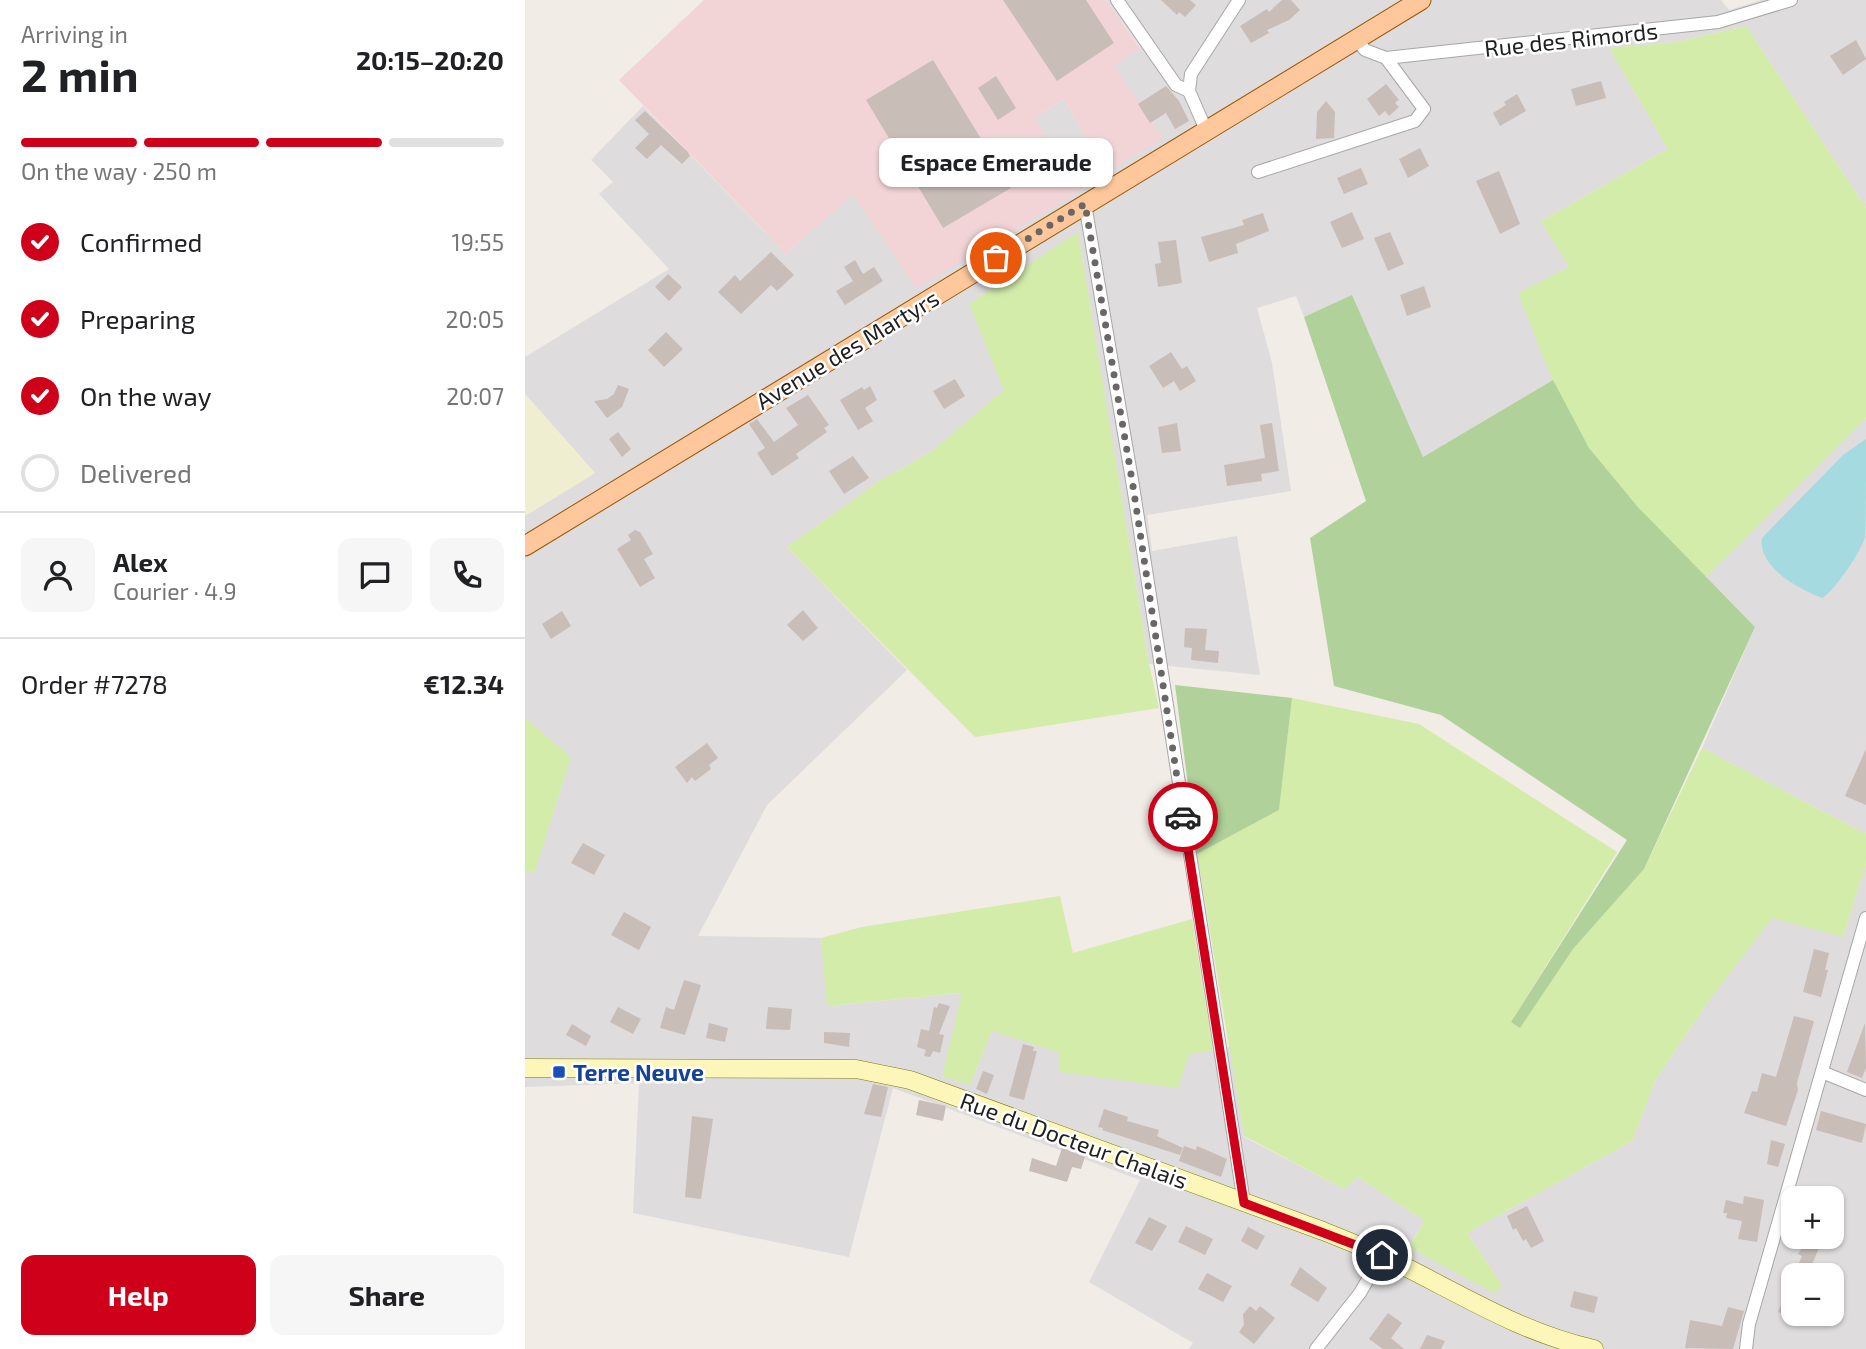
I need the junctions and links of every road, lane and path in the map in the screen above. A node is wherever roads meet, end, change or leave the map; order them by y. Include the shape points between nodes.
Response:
1 (1117, 0) edge
2 (1239, 0) edge
3 (1421, 0) edge
4 (1791, 0) edge
5 (1356, 39) junction
6 (1386, 58) junction
7 (1189, 91) junction
8 (1206, 130) junction
9 (1258, 172) dead end
10 (1085, 204) junction
11 (525, 546) edge
12 (1866, 918) edge
13 (525, 1068) edge
14 (1822, 1072) junction
15 (1866, 1090) edge
16 (1244, 1203) junction
17 (1382, 1255) junction
18 (1316, 1349) edge
19 (1594, 1349) edge
20 (1747, 1349) edge

1 - 7 street via 1176,85
2 - 7 street via 1191,74
3 - 5 main road, Avenue des Martyrs
4 - 6 street, Rue des Rimords via 1718,22
5 - 6 street via 1365,50
5 - 8 main road, Avenue des Martyrs
6 - 9 street via 1424,110 1415,121
7 - 8 street
8 - 10 main road, Avenue des Martyrs
10 - 11 main road, Avenue des Martyrs
10 - 16 street
12 - 14 street
13 - 16 main road, Rue du Docteur Chalais via 856,1069 910,1080
14 - 15 street
14 - 20 street via 1749,1324
16 - 17 main road, Rue du Docteur Chalais
17 - 18 street via 1360,1293
17 - 19 main road, Rue du Docteur Chalais via 1506,1320 1560,1342

